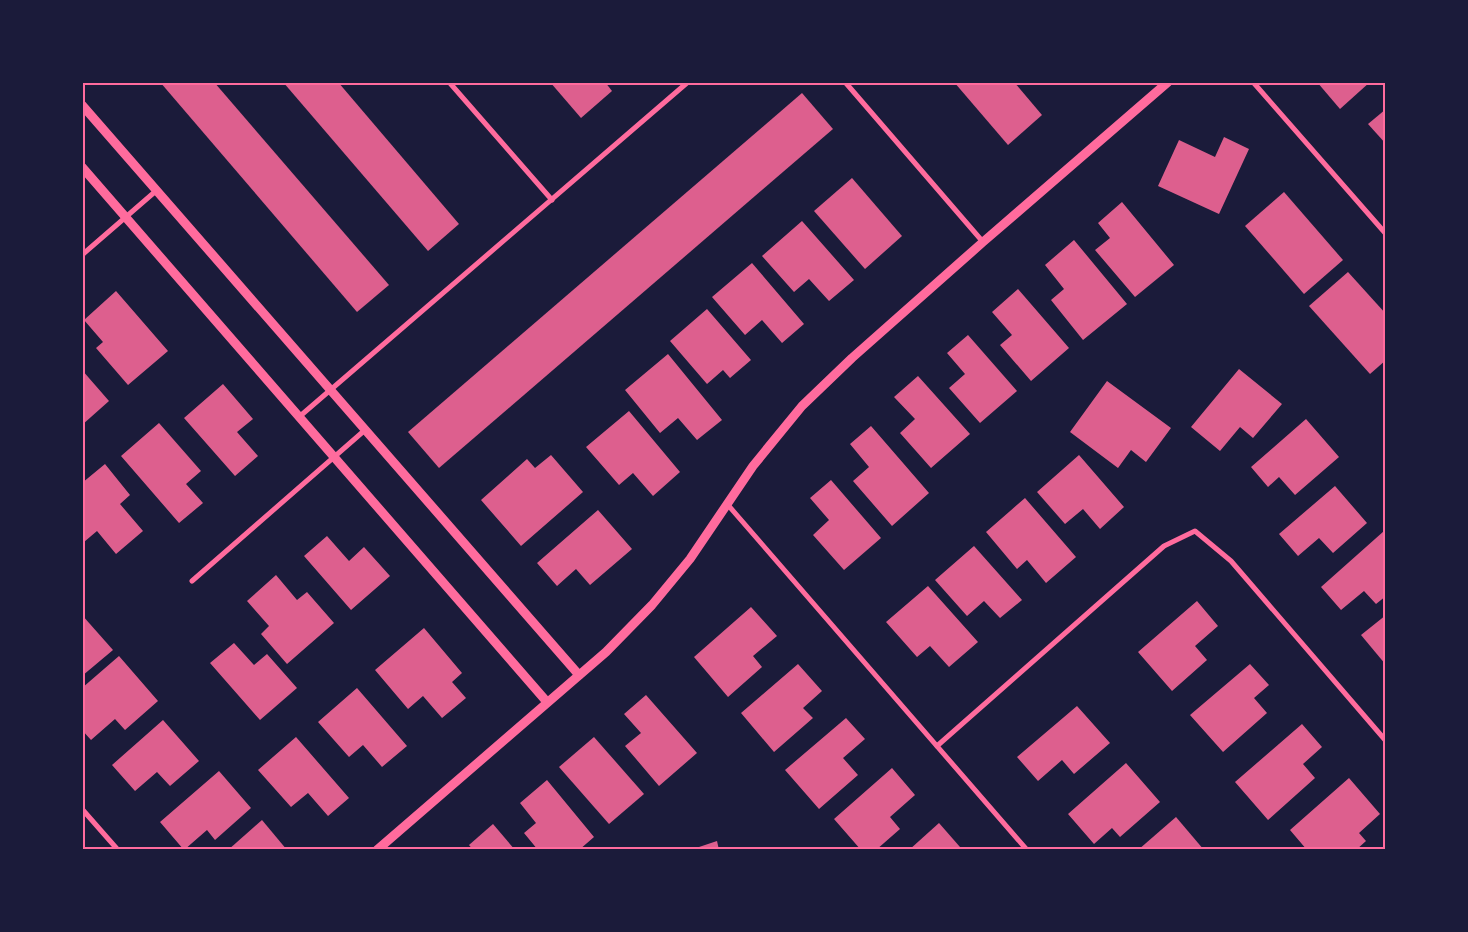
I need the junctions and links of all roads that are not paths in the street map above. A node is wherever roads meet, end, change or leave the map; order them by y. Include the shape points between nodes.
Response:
1 (449, 82) edge
2 (688, 82) edge
3 (845, 82) edge
4 (1168, 82) edge
5 (1253, 82) edge
6 (82, 105) edge
7 (82, 167) edge
8 (157, 190) junction
9 (552, 200) junction
10 (126, 218) junction
11 (1386, 234) edge
12 (983, 242) junction
13 (82, 255) edge
14 (331, 390) junction
15 (299, 417) junction
16 (365, 430) junction
17 (334, 458) junction
18 (728, 505) junction
19 (192, 581) dead end
20 (579, 675) junction
21 (547, 702) junction
22 (1386, 741) edge
23 (937, 746) junction
24 (82, 809) edge
25 (118, 850) edge
26 (377, 850) edge
27 (1027, 850) edge

1 - 9 street
2 - 9 street
3 - 12 street
4 - 12 street
5 - 11 street
6 - 8 street
7 - 10 street
8 - 10 street
8 - 14 street
9 - 14 street
10 - 13 street
10 - 15 street
12 - 18 street via 802,406 753,466
14 - 15 street
14 - 16 street
15 - 17 street
16 - 17 street
16 - 20 street
17 - 19 street
17 - 21 street
18 - 20 street via 652,605
18 - 23 street
20 - 21 street
21 - 26 street
22 - 23 street via 1231,561 1194,531 1164,546
23 - 27 street
24 - 25 street

